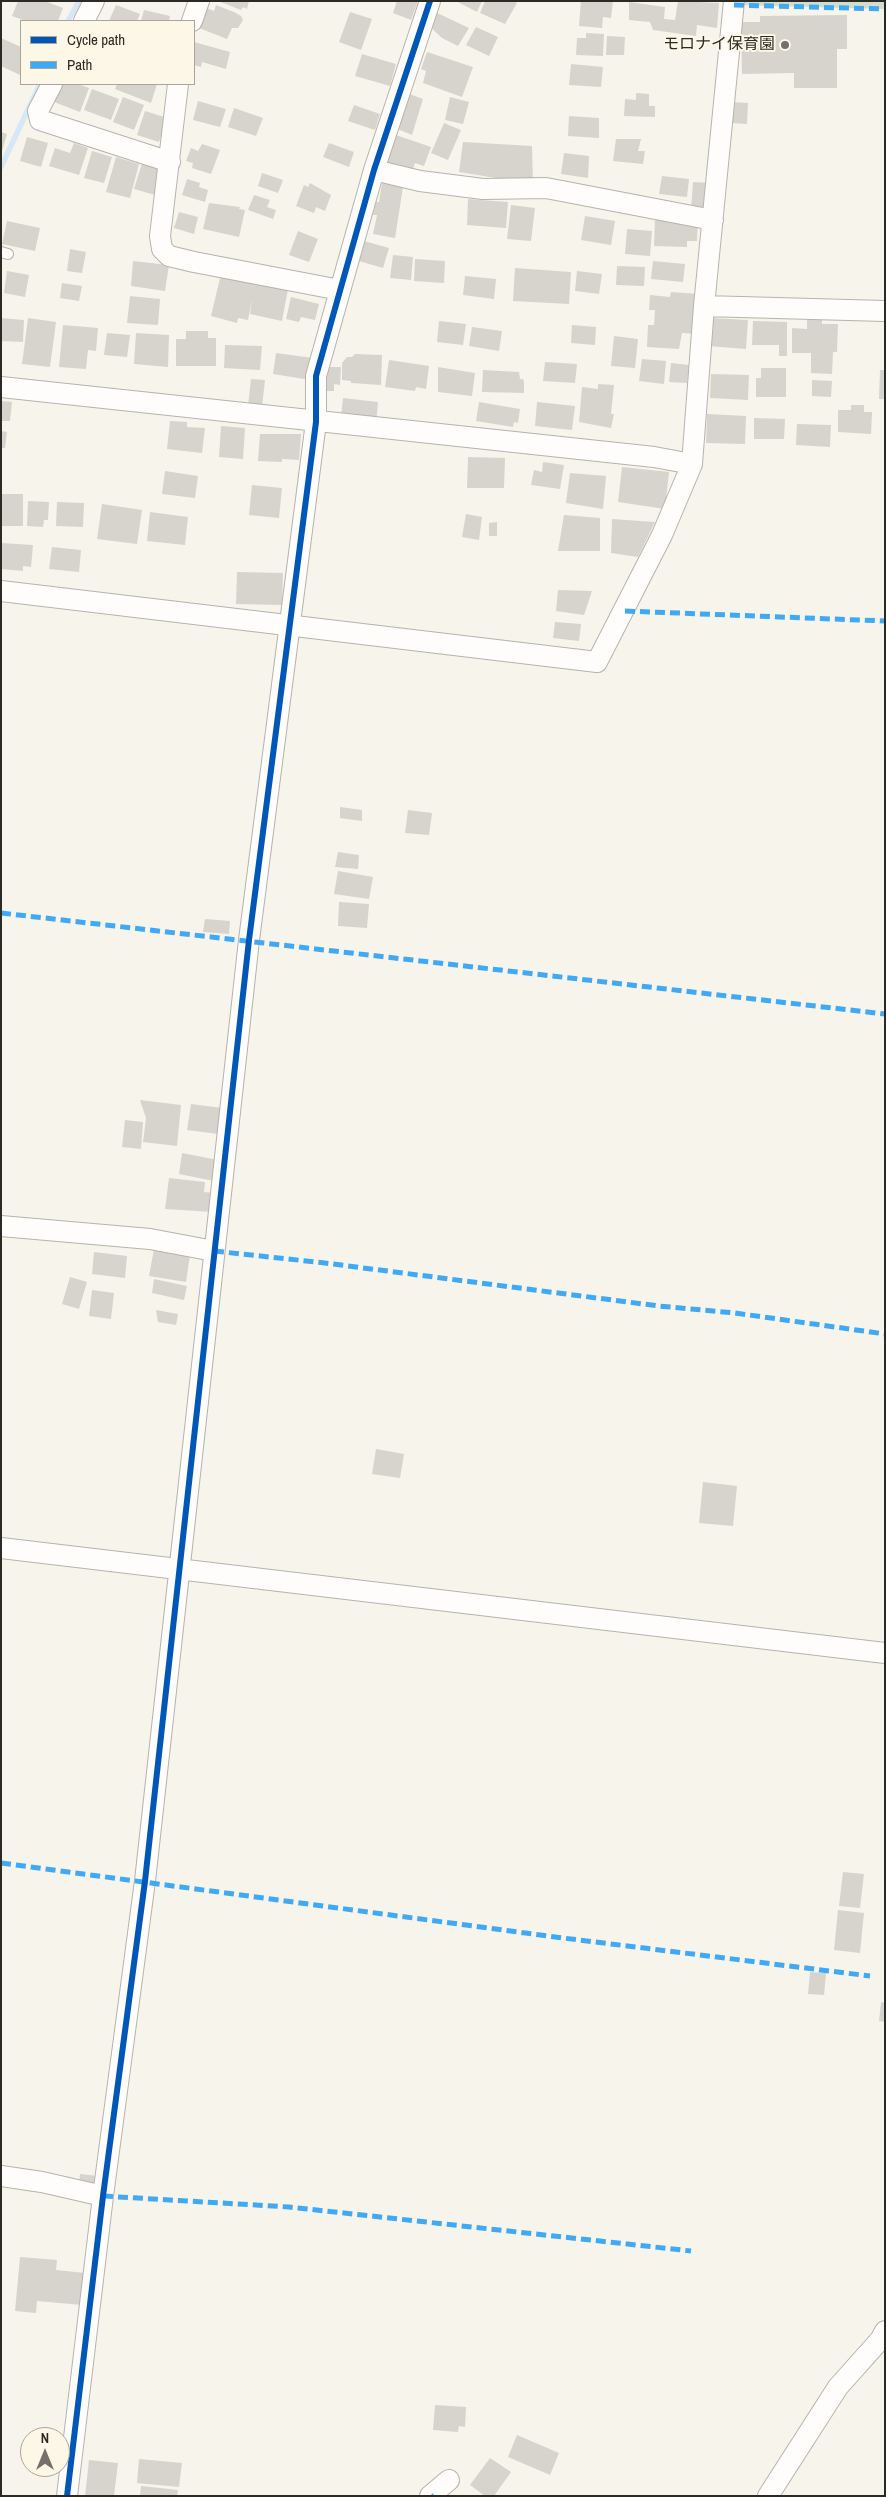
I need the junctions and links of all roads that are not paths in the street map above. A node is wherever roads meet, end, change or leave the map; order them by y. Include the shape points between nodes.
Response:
1 (94, 1) edge
2 (199, 1) edge
3 (430, 1) edge
4 (734, 1) edge
5 (84, 20) edge
6 (192, 20) edge
7 (51, 85) edge
8 (178, 85) edge
9 (170, 162) junction
10 (374, 170) junction
11 (713, 220) junction
12 (340, 290) junction
13 (704, 306) junction
14 (885, 311) edge
15 (1, 387) edge
16 (316, 422) junction
17 (692, 464) junction
18 (1, 591) edge
19 (290, 626) junction
20 (1, 1226) edge
21 (214, 1251) junction
22 (1, 1548) edge
23 (179, 1569) junction
24 (885, 1653) edge
25 (1, 2176) edge
26 (103, 2196) junction
27 (885, 2331) edge
28 (449, 2480) dead end
29 (67, 2496) edge
30 (430, 2496) edge
31 (768, 2496) edge

1 - 5 street
2 - 6 street
3 - 10 street
4 - 11 street
7 - 9 street via 38,111 40,120
8 - 9 street
9 - 12 street via 160,236 162,249 169,256
10 - 11 street via 420,181 483,189 546,188
10 - 12 street
11 - 13 street
12 - 16 street via 316,376
13 - 14 street
13 - 17 street
15 - 16 street
16 - 17 street via 644,456
16 - 19 street
17 - 19 street via 662,535 598,662
18 - 19 street
19 - 21 street via 249,940
20 - 21 street via 150,1239
21 - 23 street
22 - 23 street
23 - 24 street
23 - 26 street via 146,1880
25 - 26 street
26 - 29 street
27 - 31 street via 838,2387
28 - 30 street

